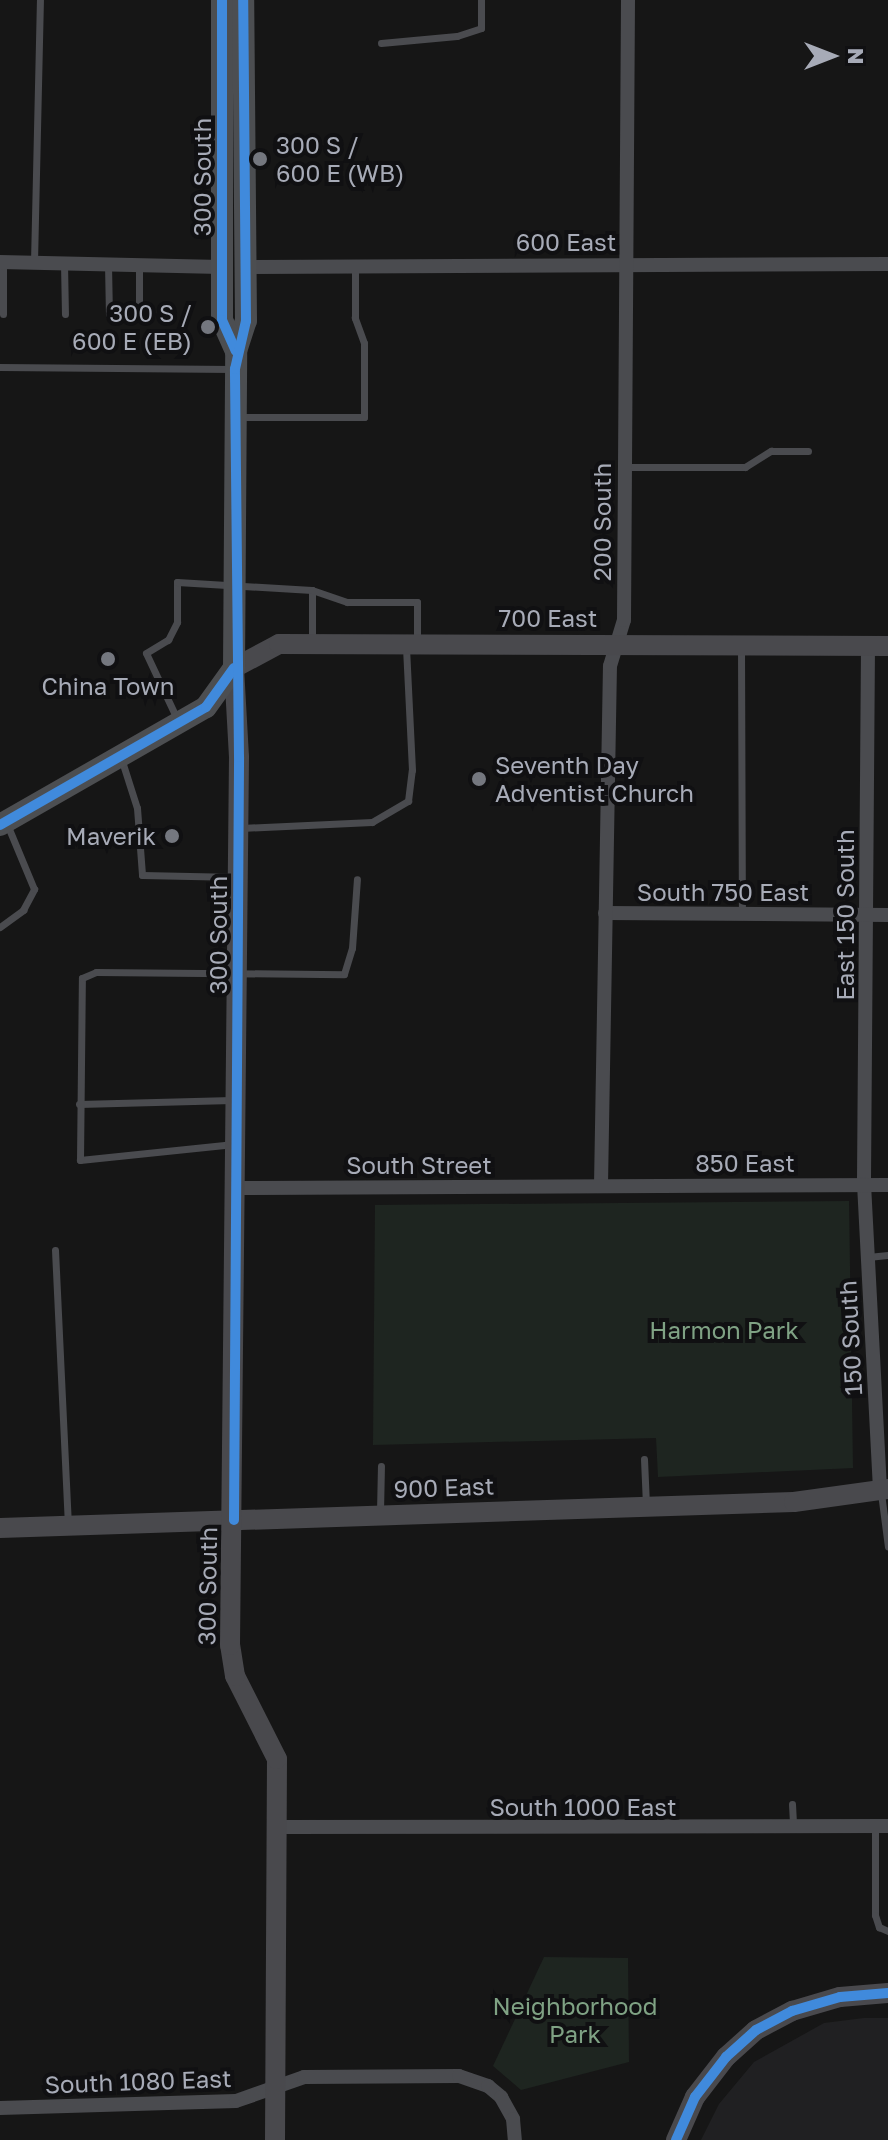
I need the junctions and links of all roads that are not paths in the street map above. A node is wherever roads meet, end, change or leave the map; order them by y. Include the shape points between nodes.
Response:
1 (40, 0) edge
2 (222, 0) edge
3 (243, 0) edge
4 (481, 0) edge
5 (628, 0) edge
6 (381, 43) dead end
7 (2, 262) edge
8 (34, 262) junction
9 (64, 263) junction
10 (108, 264) junction
11 (626, 264) junction
12 (888, 264) edge
13 (139, 265) junction
14 (355, 266) junction
15 (221, 267) junction
16 (244, 267) junction
17 (3, 314) dead end
18 (65, 314) dead end
19 (109, 314) dead end
20 (139, 315) dead end
21 (235, 360) junction
22 (0, 367) edge
23 (235, 417) junction
24 (808, 451) dead end
25 (625, 467) junction
26 (237, 581) junction
27 (312, 590) junction
28 (741, 642) junction
29 (615, 643) junction
30 (411, 644) junction
31 (312, 645) junction
32 (878, 646) edge
33 (234, 668) junction
34 (179, 723) junction
35 (120, 756) junction
36 (3, 824) edge
37 (239, 828) junction
38 (238, 877) junction
39 (357, 879) dead end
40 (605, 913) junction
41 (742, 914) junction
42 (867, 914) junction
43 (888, 915) edge
44 (0, 927) edge
45 (238, 971) junction
46 (237, 1100) junction
47 (79, 1104) junction
48 (236, 1144) junction
49 (864, 1184) junction
50 (601, 1185) junction
51 (888, 1185) edge
52 (236, 1188) junction
53 (55, 1250) dead end
54 (888, 1255) edge
55 (868, 1257) junction
56 (644, 1459) dead end
57 (381, 1466) dead end
58 (884, 1490) edge
59 (646, 1507) junction
60 (380, 1516) junction
61 (234, 1520) junction
62 (68, 1526) junction
63 (0, 1528) edge
64 (888, 1547) edge
65 (792, 1804) dead end
66 (881, 1826) edge
67 (278, 1827) junction
68 (793, 1828) junction
69 (888, 1931) edge
70 (888, 1993) edge
71 (275, 2086) junction
72 (0, 2108) edge
73 (275, 2140) edge
74 (515, 2140) edge
75 (676, 2140) edge

1 - 8 lane
2 - 15 main road, 300 South
3 - 16 main road, 300 South
4 - 6 lane via 481,28 457,36
5 - 11 street, 200 South
7 - 8 street
7 - 17 lane
8 - 9 street
9 - 10 street
9 - 18 lane
10 - 13 street
10 - 19 lane
11 - 12 street, 600 East
11 - 14 street, 600 East
11 - 25 street, 200 South
13 - 15 street
13 - 20 lane
14 - 16 street, 600 East
14 - 23 lane via 355,318 364,343 364,417
15 - 21 main road, 300 South via 222,320
16 - 21 main road, 300 South via 246,321
21 - 22 lane
21 - 23 main road, 300 South
23 - 26 main road, 300 South
24 - 25 lane via 771,451 745,467
25 - 29 street, 200 South via 624,620
26 - 27 lane
26 - 33 main road, 300 South
26 - 34 lane via 177,582 177,622 168,640 146,653
27 - 30 lane via 347,602 417,602
27 - 31 lane
28 - 29 street, 700 East
28 - 32 street, 700 East
28 - 41 lane
29 - 30 street, 700 East
29 - 40 street, 200 South via 610,666
30 - 31 street, 700 East
30 - 37 lane via 408,801 372,822
31 - 33 street, 700 East via 271,645
32 - 42 street, East 150 South
33 - 34 main road via 206,707
33 - 37 street, 300 South
34 - 35 main road
35 - 36 main road
35 - 38 lane via 137,808 142,875
36 - 44 lane via 34,889 23,910
37 - 38 street, 300 South
38 - 45 street, 300 South
39 - 45 lane via 352,948 344,974
40 - 41 street, South 750 East
40 - 50 street, 200 South
41 - 42 street, South 750 East
42 - 43 street, South 750 East
42 - 49 street, East 150 South
45 - 46 street, 300 South
45 - 47 lane via 96,972 82,978
46 - 47 lane
46 - 48 street, 300 South
47 - 48 lane via 80,1160
48 - 52 street, 300 South
49 - 50 street, 850 East
49 - 51 street, 850 East
49 - 55 street, 150 South
50 - 52 street, South Street
52 - 61 street, 300 South
53 - 62 lane
54 - 55 lane
55 - 58 street, 150 South
56 - 59 lane
57 - 60 lane
58 - 59 street, 900 East via 794,1502
58 - 64 lane
59 - 60 street, 900 East
60 - 61 street, 900 East
61 - 62 street, 900 East
61 - 67 street, 300 South via 230,1645 235,1676 273,1742
62 - 63 street, 900 East
65 - 68 lane
66 - 68 street, South 1000 East
66 - 69 lane via 875,1915 879,1927
67 - 68 street, South 1000 East
67 - 71 street, 300 South
70 - 75 street via 828,2000 756,2030 695,2097
71 - 72 street, South 1080 East via 236,2101
71 - 73 street, 300 South
71 - 74 street, South 1080 East via 304,2077 459,2076 488,2086 501,2097 513,2119

